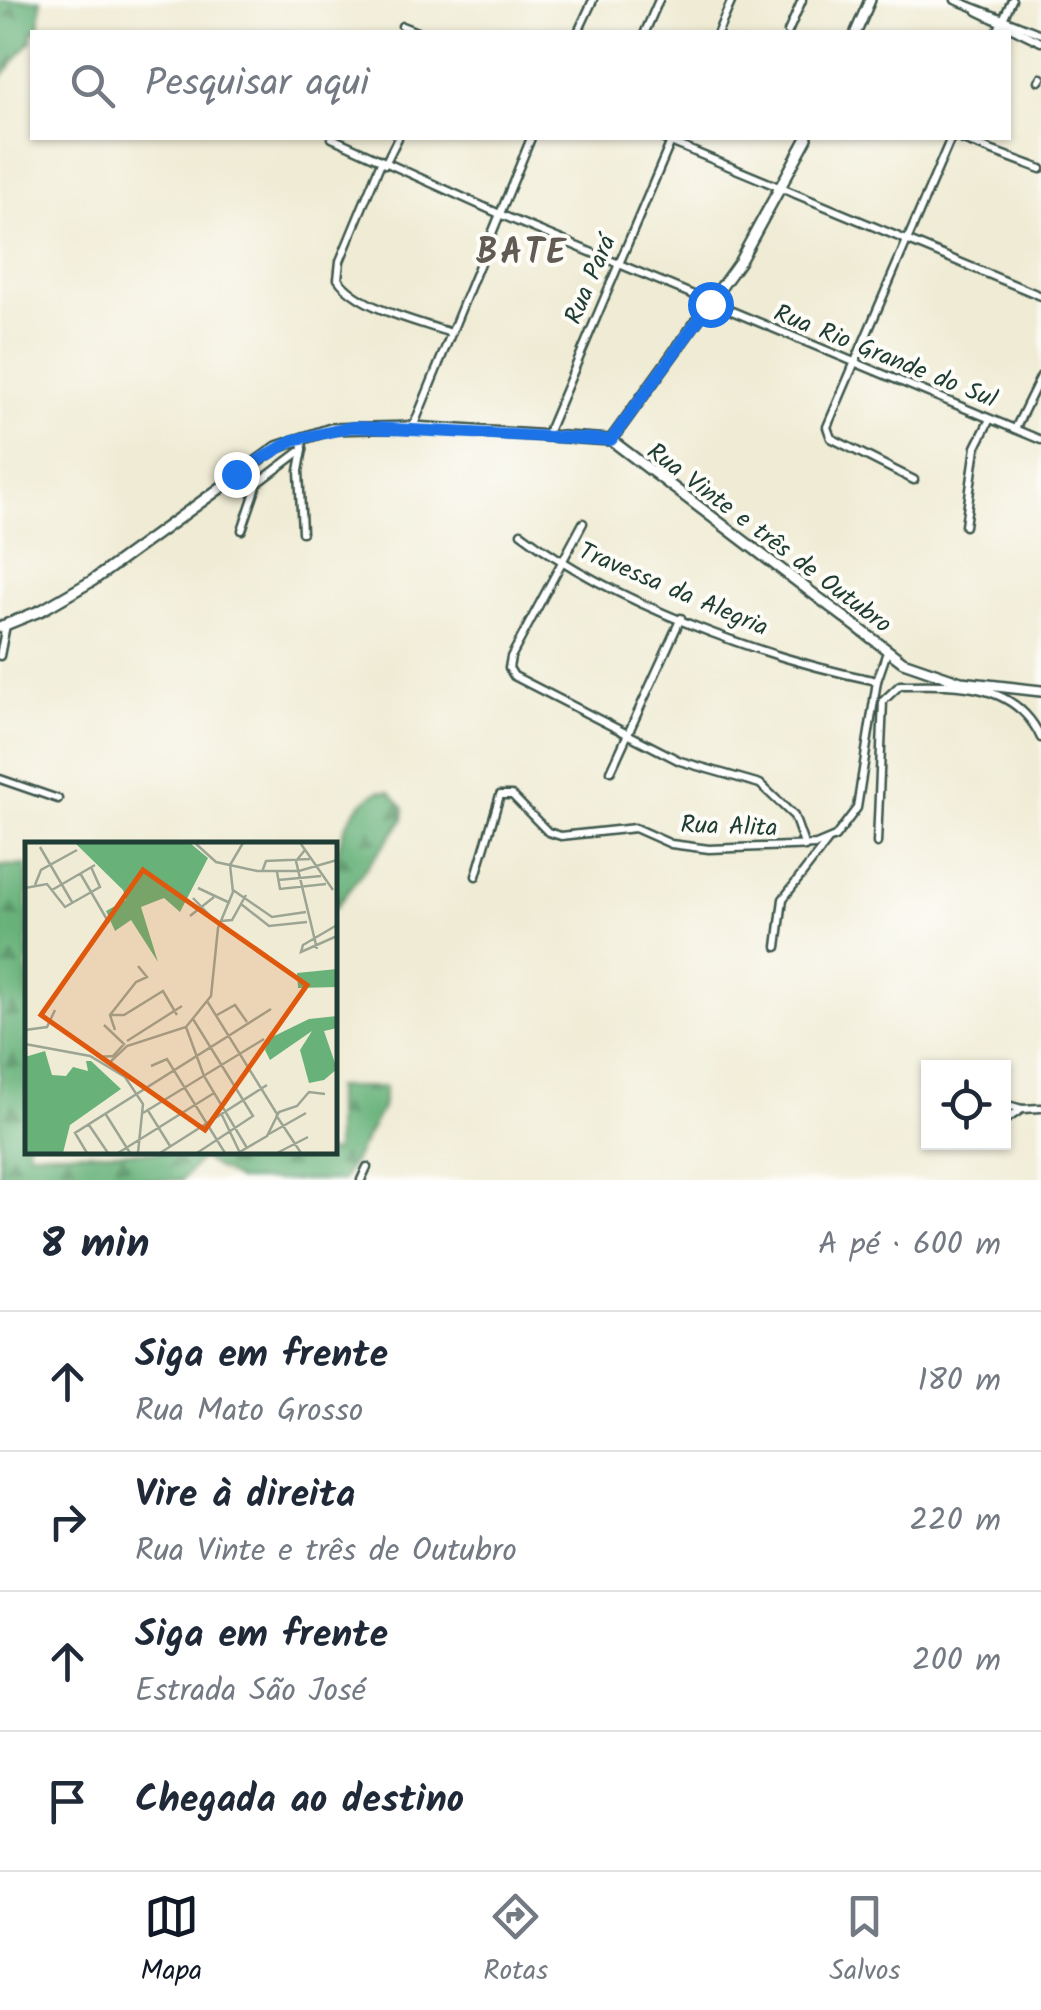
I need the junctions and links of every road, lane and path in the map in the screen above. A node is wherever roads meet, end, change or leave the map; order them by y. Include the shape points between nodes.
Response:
1 (593, 0) edge
2 (659, 0) edge
3 (732, 0) edge
4 (802, 0) edge
5 (870, 0) edge
6 (955, 0) edge
7 (1012, 0) edge
8 (1001, 24) edge
9 (402, 26) dead end
10 (412, 30) edge
11 (579, 30) edge
12 (645, 30) edge
13 (719, 30) edge
14 (789, 30) edge
15 (857, 30) edge
16 (1041, 34) edge
17 (1041, 42) edge
18 (336, 140) edge
19 (397, 140) edge
20 (529, 140) edge
21 (671, 140) edge
22 (806, 140) edge
23 (949, 140) edge
24 (964, 140) edge
25 (383, 163) junction
26 (1041, 168) edge
27 (782, 188) junction
28 (497, 214) junction
29 (910, 240) junction
30 (617, 262) junction
31 (1041, 296) edge
32 (710, 304) junction
33 (448, 332) junction
34 (856, 365) junction
35 (1041, 376) edge
36 (990, 419) junction
37 (413, 427) junction
38 (1015, 429) junction
39 (302, 436) junction
40 (546, 437) junction
41 (611, 440) junction
42 (1041, 440) edge
43 (303, 449) junction
44 (914, 480) dead end
45 (583, 524) dead end
46 (965, 526) dead end
47 (242, 530) dead end
48 (302, 532) dead end
49 (521, 533) dead end
50 (561, 563) junction
51 (680, 618) junction
52 (3, 626) edge
53 (888, 652) junction
54 (0, 656) edge
55 (876, 681) junction
56 (1041, 691) edge
57 (626, 736) junction
58 (1041, 738) edge
59 (611, 771) dead end
60 (0, 779) edge
61 (58, 799) dead end
62 (828, 840) junction
63 (878, 844) dead end
64 (806, 848) junction
65 (476, 876) dead end
66 (777, 948) dead end
67 (1011, 1106) edge
68 (1041, 1108) edge
69 (1022, 1110) junction
70 (1011, 1116) edge
71 (368, 1167) dead end
72 (362, 1180) edge

1 - 11 street
2 - 12 street
3 - 13 street
4 - 14 street
5 - 15 street
6 - 8 street
7 - 8 street
8 - 16 street
8 - 17 street
9 - 10 street
18 - 25 street, Rua Rio Grande do Sul
19 - 25 street
20 - 28 street
21 - 27 street
21 - 30 street, Rua Pará
22 - 27 street
23 - 29 street
24 - 26 street
25 - 28 street, Rua Rio Grande do Sul
25 - 33 street via 336,274 347,290
27 - 29 street
27 - 32 street
28 - 30 street, Rua Rio Grande do Sul
28 - 33 street
29 - 31 street
29 - 34 street
30 - 32 street, Rua Rio Grande do Sul
30 - 40 street, Rua Pará
32 - 34 street, Rua Rio Grande do Sul
32 - 41 street
33 - 37 street
34 - 36 street, Rua Rio Grande do Sul
34 - 44 street via 827,427 830,438
35 - 38 street
36 - 38 street, Rua Rio Grande do Sul
36 - 46 street via 970,474
37 - 39 street, Rua Vinte e três de Outubro
37 - 40 street, Rua Vinte e três de Outubro
38 - 42 street, Rua Rio Grande do Sul
39 - 43 street
39 - 52 street, Rua Vinte e três de Outubro via 236,474 92,581
40 - 41 street, Rua Vinte e três de Outubro
41 - 53 street, Rua Vinte e três de Outubro
43 - 47 street via 258,483
43 - 48 street
45 - 50 street
49 - 50 street, Travessa da Alegria
50 - 51 street, Travessa da Alegria
50 - 57 street via 508,664 521,681
51 - 55 street, Travessa da Alegria via 740,643
51 - 57 street
52 - 54 street
53 - 55 street
53 - 56 street, Rua Vinte e três de Outubro via 961,682
55 - 62 street via 857,808
57 - 59 street
57 - 64 street via 770,790 794,816
58 - 63 street via 1030,713 998,693 900,685 883,701
60 - 61 street
62 - 64 street, Rua Alita
62 - 66 street via 783,899
64 - 65 street, Rua Alita via 690,848 635,828 561,836 548,832 512,794 498,796
67 - 69 street
68 - 69 street
69 - 70 street
71 - 72 street

